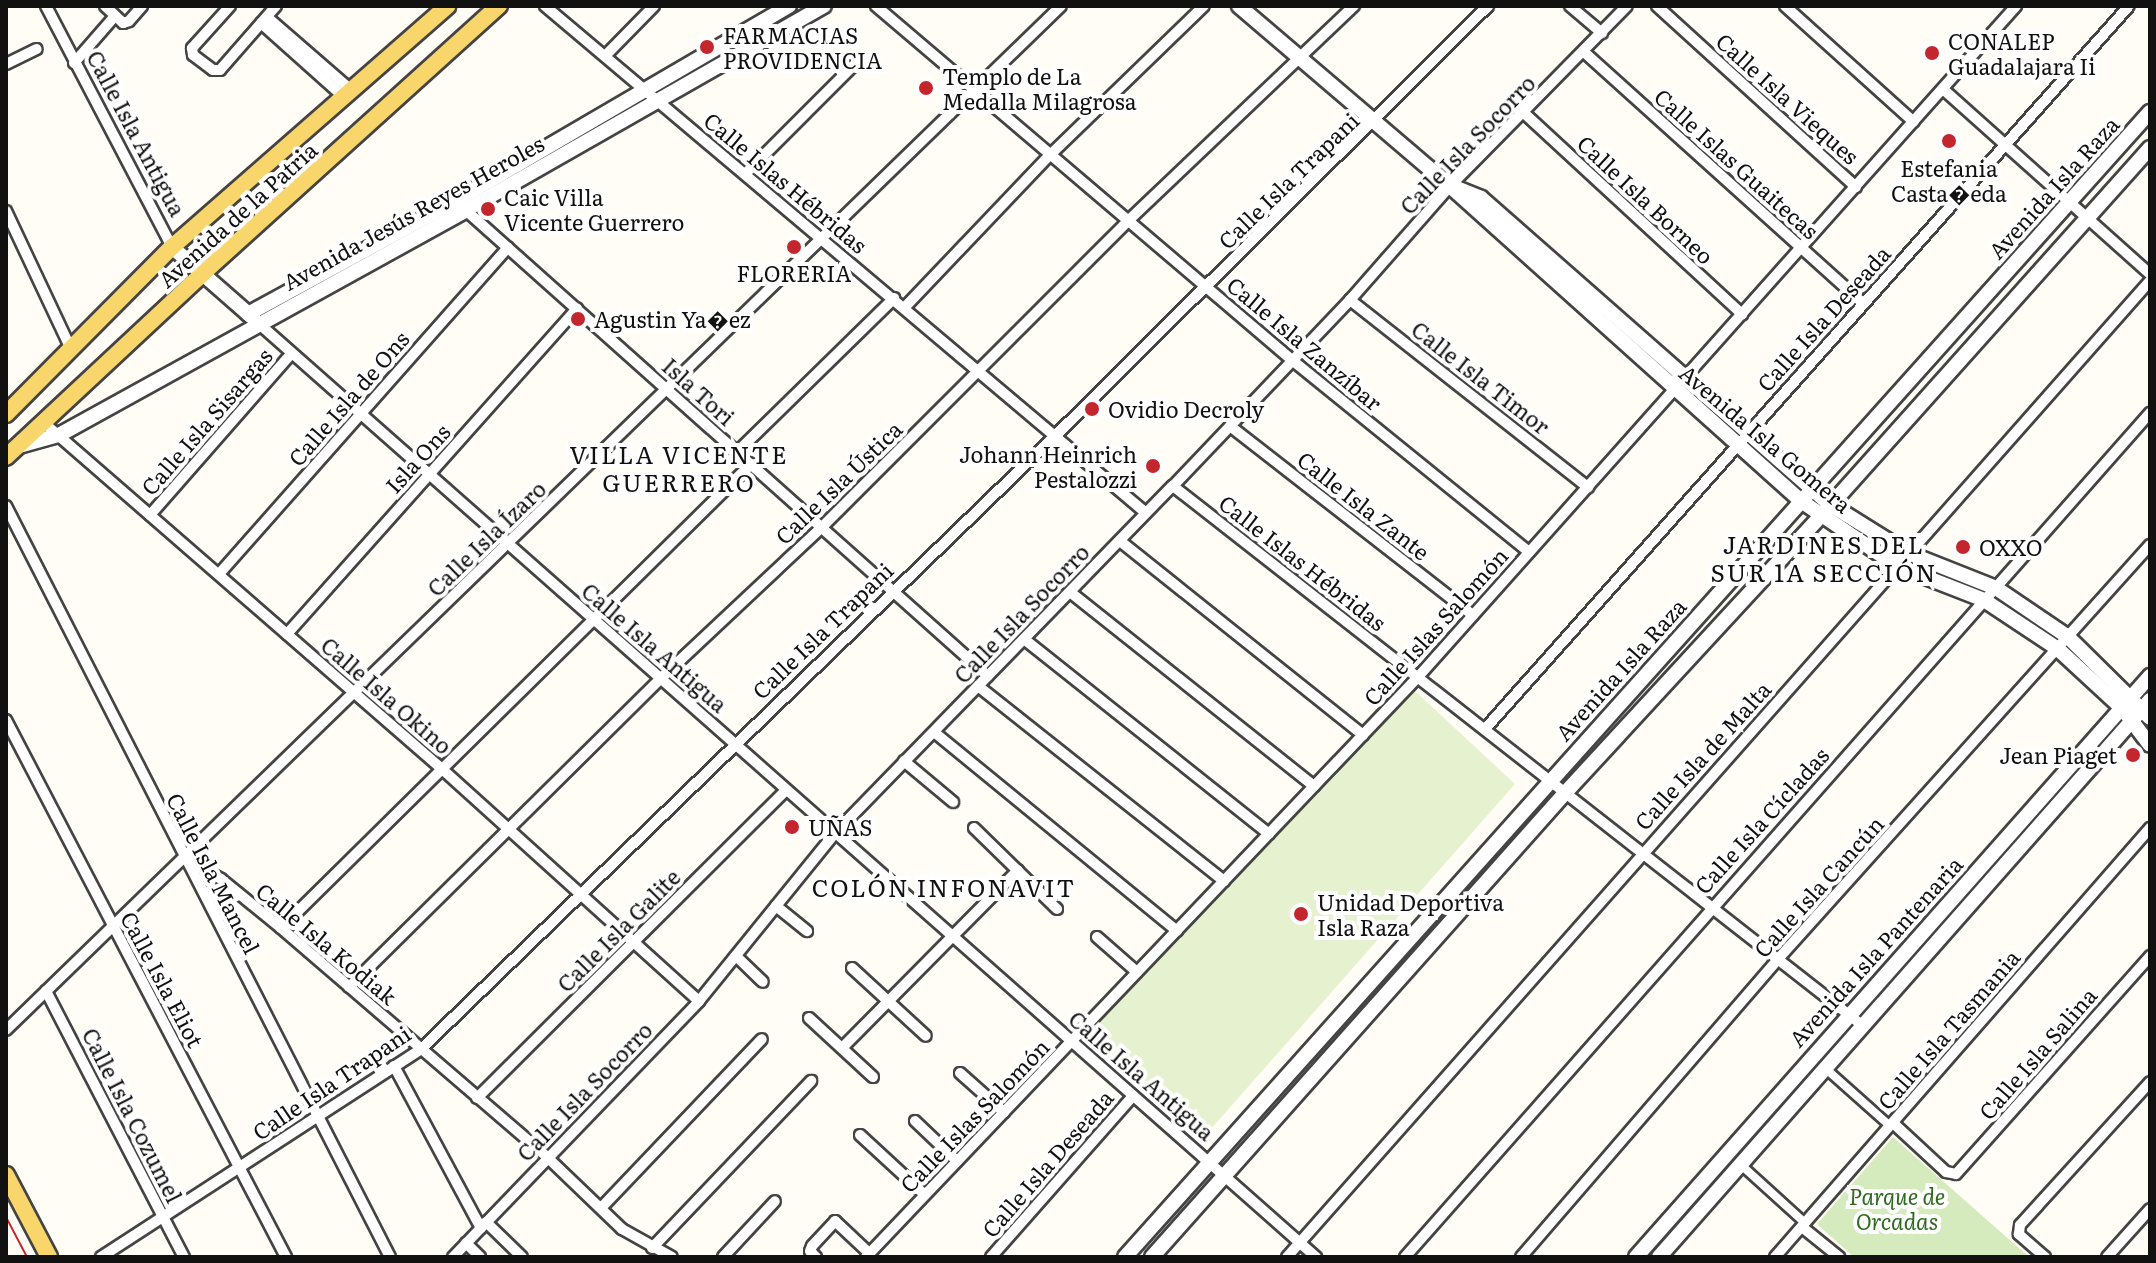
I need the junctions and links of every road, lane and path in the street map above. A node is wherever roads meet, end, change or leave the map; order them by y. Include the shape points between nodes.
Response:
1 (46, 6) edge
2 (105, 6) edge
3 (142, 6) edge
4 (230, 6) edge
5 (276, 6) edge
6 (447, 6) edge
7 (545, 6) edge
8 (654, 6) edge
9 (789, 6) edge
10 (824, 6) edge
11 (876, 6) edge
12 (1061, 6) edge
13 (1204, 6) edge
14 (1239, 6) edge
15 (1354, 6) edge
16 (1488, 6) edge
17 (1570, 6) edge
18 (1627, 6) edge
19 (1657, 6) edge
20 (1785, 6) edge
21 (2016, 6) edge
22 (2129, 6) edge
23 (496, 7) edge
24 (115, 16) junction
25 (264, 20) junction
26 (1602, 33) junction
27 (37, 49) dead end
28 (1584, 52) junction
29 (605, 56) junction
30 (1300, 58) junction
31 (74, 63) junction
32 (6, 64) edge
33 (853, 66) dead end
34 (1943, 89) junction
35 (645, 90) junction
36 (974, 91) junction
37 (348, 94) junction
38 (659, 101) junction
39 (2150, 112) edge
40 (1524, 113) junction
41 (1375, 122) junction
42 (1914, 122) junction
43 (2004, 144) junction
44 (2150, 148) edge
45 (1050, 155) junction
46 (745, 174) junction
47 (1450, 186) junction
48 (1856, 187) junction
49 (2070, 202) junction
50 (461, 206) junction
51 (6, 211) edge
52 (2087, 218) junction
53 (1129, 220) junction
54 (822, 238) junction
55 (172, 247) junction
56 (508, 247) junction
57 (1801, 247) junction
58 (203, 273) junction
59 (2150, 274) edge
60 (2150, 281) edge
61 (1207, 287) junction
62 (894, 298) junction
63 (1350, 300) junction
64 (1863, 303) junction
65 (905, 307) junction
66 (577, 309) junction
67 (1742, 314) junction
68 (253, 318) junction
69 (71, 349) junction
70 (292, 353) junction
71 (1292, 360) junction
72 (980, 370) junction
73 (1685, 377) junction
74 (667, 389) junction
75 (1674, 390) junction
76 (13, 402) edge
77 (2150, 413) edge
78 (6, 414) edge
79 (361, 415) junction
80 (44, 423) junction
81 (1230, 426) junction
82 (1748, 432) junction
83 (59, 435) junction
84 (1056, 435) junction
85 (19, 446) junction
86 (1736, 446) junction
87 (737, 452) junction
88 (6, 457) edge
89 (751, 464) junction
90 (6, 468) edge
91 (428, 475) junction
92 (1173, 486) junction
93 (1588, 487) junction
94 (1812, 489) junction
95 (1801, 501) junction
96 (1831, 505) junction
97 (6, 506) edge
98 (1146, 513) junction
99 (150, 515) junction
100 (1820, 517) junction
101 (821, 528) junction
102 (1120, 541) junction
103 (507, 545) junction
104 (2150, 545) edge
105 (1529, 552) junction
106 (1908, 553) junction
107 (1897, 566) junction
108 (219, 574) junction
109 (1996, 588) junction
110 (892, 590) junction
111 (1070, 592) junction
112 (1984, 600) junction
113 (1473, 615) junction
114 (592, 621) junction
115 (287, 634) junction
116 (2068, 637) junction
117 (1024, 639) junction
118 (2058, 649) junction
119 (988, 676) junction
120 (2150, 676) edge
121 (1418, 677) junction
122 (659, 680) junction
123 (978, 686) junction
124 (355, 693) junction
125 (2138, 708) edge
126 (6, 720) edge
127 (1485, 729) junction
128 (934, 732) junction
129 (1363, 735) junction
130 (733, 745) junction
131 (2150, 745) edge
132 (904, 761) junction
133 (442, 769) junction
134 (1551, 780) junction
135 (1314, 786) junction
136 (785, 791) junction
137 (1566, 792) junction
138 (953, 802) dead end
139 (974, 828) dead end
140 (2150, 828) edge
141 (508, 829) junction
142 (834, 834) junction
143 (1269, 834) junction
144 (1642, 852) junction
145 (184, 859) junction
146 (1018, 870) junction
147 (1224, 881) junction
148 (579, 895) junction
149 (776, 906) junction
150 (1711, 907) junction
151 (1057, 909) dead end
152 (114, 927) junction
153 (281, 928) junction
154 (807, 931) dead end
155 (1177, 931) junction
156 (951, 937) junction
157 (1097, 937) dead end
158 (634, 943) junction
159 (736, 956) junction
160 (2150, 956) edge
161 (1778, 959) junction
162 (852, 968) dead end
163 (1137, 972) junction
164 (763, 982) dead end
165 (349, 987) junction
166 (46, 991) junction
167 (888, 1000) junction
168 (699, 1001) junction
169 (1848, 1014) junction
170 (809, 1018) dead end
171 (1862, 1025) junction
172 (6, 1030) edge
173 (926, 1036) dead end
174 (762, 1039) dead end
175 (1071, 1042) junction
176 (842, 1048) junction
177 (421, 1049) junction
178 (394, 1066) junction
179 (1824, 1068) junction
180 (960, 1073) dead end
181 (873, 1077) dead end
182 (811, 1081) dead end
183 (2150, 1082) edge
184 (1133, 1096) junction
185 (477, 1098) junction
186 (1004, 1112) junction
187 (316, 1117) junction
188 (915, 1121) dead end
189 (1892, 1124) junction
190 (860, 1135) dead end
191 (548, 1158) junction
192 (957, 1161) junction
193 (1208, 1162) junction
194 (1740, 1164) junction
195 (239, 1167) junction
196 (6, 1175) edge
197 (1223, 1175) junction
198 (925, 1195) junction
199 (775, 1201) dead end
200 (601, 1208) junction
201 (2150, 1209) edge
202 (163, 1216) junction
203 (483, 1225) junction
204 (1804, 1225) junction
205 (1299, 1242) junction
206 (466, 1243) junction
207 (655, 1252) edge
208 (868, 1255) edge
209 (49, 1257) edge
210 (101, 1257) edge
211 (184, 1257) edge
212 (286, 1257) edge
213 (390, 1257) edge
214 (453, 1257) edge
215 (480, 1257) edge
216 (522, 1257) edge
217 (672, 1257) edge
218 (723, 1257) edge
219 (816, 1257) edge
220 (991, 1257) edge
221 (1125, 1257) edge
222 (1152, 1257) edge
223 (1287, 1257) edge
224 (1316, 1257) edge
225 (1405, 1257) edge
226 (1521, 1257) edge
227 (1636, 1257) edge
228 (1659, 1257) edge
229 (1775, 1257) edge
230 (1839, 1257) edge
231 (2045, 1257) edge
232 (2107, 1257) edge

1 - 31 street, Calle Isla Antigua
2 - 24 street
3 - 24 street via 129,21
4 - 25 street via 192,48 193,55 213,70 220,70
5 - 25 street
6 - 37 main road, Avenida de la Patria
7 - 29 street, Calle Islas Hébridas
8 - 29 street
9 - 35 street, Avenida Jesús Reyes Heroles
10 - 38 street, Avenida Jesús Reyes Heroles
11 - 36 street, Calle Isla Zanzíbar
12 - 36 street, Calle Isla Ízaro
13 - 45 street
14 - 30 street, Avenida Isla Gomera
15 - 30 street, Calle Isla Ústica
16 - 41 street, Calle Isla Trapani
17 - 26 street
18 - 26 street, Calle Isla Socorro
19 - 48 street, Calle Isla Vieques
20 - 42 street
21 - 34 street, Calle Islas Salomón
22 - 43 street, Calle Isla Deseada
23 - 58 main road, Avenida de la Patria
24 - 31 street
25 - 37 street
26 - 28 street, Calle Isla Socorro
27 - 32 street
28 - 40 street, Calle Isla Socorro
28 - 57 street, Calle Islas Guaitecas
29 - 35 street, Calle Islas Hébridas
30 - 41 street, Avenida Isla Gomera
30 - 53 street, Calle Isla Ústica
31 - 55 street, Calle Isla Antigua
33 - 46 street
34 - 42 street, Calle Islas Salomón
34 - 43 street
35 - 38 street, Calle Islas Hébridas
35 - 50 street, Avenida Jesús Reyes Heroles
36 - 45 street, Calle Isla Zanzíbar
36 - 54 street, Calle Isla Ízaro
37 - 55 main road, Avenida de la Patria
38 - 46 street, Calle Islas Hébridas
38 - 50 street, Avenida Jesús Reyes Heroles
39 - 49 street, Avenida Isla Raza
40 - 47 street, Calle Isla Socorro
40 - 67 street, Calle Isla Borneo
41 - 47 street, Avenida Isla Gomera
41 - 61 street, Calle Isla Trapani
42 - 48 street, Calle Islas Salomón
43 - 49 street
43 - 64 street, Calle Isla Deseada
44 - 52 street, Avenida Isla Raza
45 - 53 street, Calle Isla Zanzíbar
45 - 65 street
46 - 54 street, Calle Islas Hébridas
47 - 63 street, Calle Isla Socorro
47 - 73 street, Avenida Isla Gomera via 1481,198
47 - 75 street, Avenida Isla Gomera
48 - 57 street, Calle Islas Salomón
49 - 52 street
49 - 94 street, Avenida Isla Raza
50 - 56 street, Isla Tori
50 - 68 street, Avenida Jesús Reyes Heroles
51 - 69 street
52 - 59 street
52 - 96 street, Avenida Isla Raza
53 - 61 street, Calle Isla Zanzíbar
53 - 72 street, Calle Isla Ústica
54 - 62 street, Calle Islas Hébridas
54 - 74 street, Calle Isla Ízaro
55 - 58 street, Calle Isla Antigua
55 - 69 main road, Avenida de la Patria
56 - 66 street, Isla Tori
56 - 79 street, Calle Isla de Ons
57 - 64 street, Calle Islas Guaitecas
57 - 67 street, Calle Islas Salomón
58 - 68 street, Calle Isla Antigua
58 - 80 main road, Avenida de la Patria
60 - 106 street, Calle Isla de Malta
61 - 71 street, Calle Isla Zanzíbar
61 - 84 street, Calle Isla Trapani
62 - 65 street, Calle Islas Hébridas
62 - 87 street
63 - 71 street, Calle Isla Socorro
63 - 93 street, Calle Isla Timor
64 - 82 street, Calle Isla Deseada
65 - 72 street, Calle Islas Hébridas
66 - 74 street, Isla Tori
66 - 91 street, Isla Ons
67 - 73 street, Calle Islas Salomón
68 - 70 street, Calle Isla Antigua
68 - 83 street, Avenida Jesús Reyes Heroles
69 - 76 main road, Avenida de la Patria
70 - 79 street, Calle Isla Antigua
70 - 99 street, Calle Isla Sisargas
71 - 81 street, Calle Isla Socorro
71 - 105 street, Calle Isla Zanzíbar
72 - 84 street, Calle Islas Hébridas
72 - 101 street, Calle Isla Ústica
73 - 75 street, Calle Islas Salomón
73 - 82 street, Avenida Isla Gomera
74 - 87 street, Isla Tori
74 - 103 street, Calle Isla Ízaro
75 - 86 street, Avenida Isla Gomera
75 - 93 street, Calle Islas Salomón
76 - 78 main road, Avenida de la Patria
77 - 109 street, Calle Isla Cícladas
79 - 91 street, Calle Isla Antigua
79 - 108 street, Calle Isla de Ons
80 - 83 street, Calle Isla Okino
80 - 85 main road, Avenida de la Patria
81 - 92 street, Calle Isla Socorro
81 - 113 street, Calle Isla Zante
82 - 86 street, Calle Isla Deseada
82 - 94 street, Avenida Isla Gomera
83 - 85 street, Avenida Jesús Reyes Heroles
83 - 99 street, Calle Isla Okino
84 - 98 street, Calle Islas Hébridas
84 - 110 street, Calle Isla Trapani
85 - 88 main road, Avenida de la Patria
85 - 90 main road
86 - 95 street, Avenida Isla Gomera
86 - 127 street, Calle Isla Deseada
87 - 89 street, Isla Tori
89 - 101 street, Isla Tori
89 - 114 street
91 - 103 street, Calle Isla Antigua
91 - 115 street, Isla Ons
92 - 98 street, Calle Isla Socorro
92 - 121 street, Calle Islas Hébridas
93 - 105 street, Calle Islas Salomón
94 - 95 street, Avenida Isla Raza
94 - 96 street, Avenida Isla Gomera
95 - 100 street, Avenida Isla Gomera
95 - 134 street, Avenida Isla Raza
96 - 100 street, Avenida Isla Raza
96 - 106 street, Avenida Isla Gomera
97 - 145 street, Calle Isla Mancel
98 - 102 street, Calle Isla Socorro
99 - 108 street, Calle Isla Okino
100 - 107 street, Avenida Isla Gomera
100 - 137 street, Avenida Isla Raza
101 - 110 street, Isla Tori
101 - 122 street, Calle Isla Ústica
102 - 111 street, Calle Isla Socorro
102 - 129 street
103 - 114 street, Calle Isla Antigua
103 - 124 street, Calle Isla Ízaro
104 - 116 street, Calle Isla Cancún
105 - 113 street, Calle Islas Salomón
106 - 107 street, Calle Isla de Malta
106 - 109 street, Avenida Isla Gomera
107 - 112 street, Avenida Isla Gomera
107 - 144 street, Calle Isla de Malta
108 - 115 street, Calle Isla Okino
109 - 112 street, Calle Isla Cícladas
109 - 116 street, Avenida Isla Gomera
110 - 119 street, Isla Tori
110 - 130 street, Calle Isla Trapani
111 - 117 street, Calle Isla Socorro
111 - 135 street
112 - 118 street, Avenida Isla Gomera
112 - 150 street, Calle Isla Cícladas
113 - 121 street, Calle Islas Salomón
114 - 122 street, Calle Isla Antigua
114 - 133 street
115 - 124 street, Calle Isla Okino
116 - 118 street, Calle Isla Cancún
116 - 125 street, Avenida Isla Gomera
117 - 119 street, Calle Isla Socorro
117 - 143 street
118 - 125 street, Avenida Isla Gomera
118 - 161 street, Calle Isla Cancún
119 - 123 street, Calle Isla Socorro
120 - 125 street, Avenida Isla Pantenaria
121 - 127 street, Calle Islas Hébridas
121 - 129 street, Calle Islas Salomón
122 - 130 street, Calle Isla Antigua
122 - 141 street, Calle Isla Ústica
123 - 128 street, Calle Isla Socorro
123 - 147 street
124 - 133 street, Calle Isla Okino
124 - 145 street, Calle Isla Ízaro
125 - 131 street, Avenida Isla Gomera
125 - 169 street, Avenida Isla Pantenaria
125 - 171 street, Avenida Isla Pantenaria
126 - 152 street, Calle Isla Eliot
127 - 134 street, Calle Islas Hébridas
128 - 132 street, Calle Isla Socorro
128 - 155 street
129 - 135 street, Calle Islas Salomón
130 - 136 street, Calle Isla Antigua
130 - 148 street, Calle Isla Trapani
132 - 138 street
132 - 142 street, Calle Isla Socorro
133 - 141 street, Calle Isla Okino
133 - 153 street
134 - 137 street, Calle Islas Hébridas
134 - 193 street, Avenida Isla Raza
135 - 143 street, Calle Islas Salomón
136 - 142 street, Calle Isla Antigua
136 - 158 street, Calle Isla Galite
137 - 144 street, Calle Islas Hébridas
137 - 197 street, Avenida Isla Raza
139 - 146 street
140 - 189 street, Calle Isla Tasmania
141 - 148 street, Calle Isla Okino
141 - 165 street, Calle Isla Ústica
142 - 149 street, Calle Isla Socorro
142 - 156 street, Calle Isla Antigua
143 - 147 street, Calle Islas Salomón
144 - 150 street, Calle Islas Hébridas
144 - 205 street, Calle Isla de Malta
145 - 152 street, Calle Isla Ízaro
145 - 153 street, Calle Isla Kodiak via 221,879
145 - 187 street, Calle Isla Mancel
146 - 151 street
146 - 156 street
147 - 155 street, Calle Islas Salomón
148 - 158 street, Calle Isla Okino
148 - 177 street, Calle Isla Trapani
149 - 154 street
149 - 159 street, Calle Isla Socorro
150 - 161 street, Calle Islas Hébridas
150 - 225 street, Calle Isla Cícladas
152 - 166 street, Calle Isla Ízaro
152 - 195 street, Calle Isla Eliot
153 - 165 street, Calle Isla Kodiak
155 - 163 street, Calle Islas Salomón
156 - 167 street
156 - 175 street, Calle Isla Antigua
157 - 163 street
158 - 168 street, Calle Isla Okino
158 - 185 street, Calle Isla Galite
159 - 164 street
159 - 168 street, Calle Isla Socorro
160 - 189 street, Calle Isla Salina via 1953,1175
161 - 169 street, Calle Islas Hébridas
161 - 226 street, Calle Isla Cancún
162 - 167 street
163 - 175 street, Calle Islas Salomón
165 - 177 street, Calle Isla Kodiak
166 - 172 street, Calle Isla Ízaro
166 - 202 street, Calle Isla Cozumel
167 - 173 street
167 - 176 street
168 - 191 street, Calle Isla Socorro
169 - 171 street, Calle Islas Hébridas
169 - 227 street, Avenida Isla Pantenaria
170 - 176 street
171 - 179 street, Avenida Isla Pantenaria
174 - 200 street
175 - 184 street, Calle Isla Antigua
175 - 186 street, Calle Islas Salomón
176 - 181 street
177 - 178 street, Calle Isla Trapani
177 - 185 street, Calle Isla Kodiak
178 - 187 street, Calle Isla Trapani
178 - 203 street
179 - 189 street
179 - 194 street, Avenida Isla Pantenaria
180 - 186 street
182 - 207 street
183 - 231 street via 2018,1231
184 - 193 street, Calle Isla Antigua
184 - 220 street, Calle Isla Deseada
185 - 191 street, Calle Isla Kodiak
186 - 192 street, Calle Islas Salomón
187 - 195 street, Calle Isla Trapani
187 - 213 street, Calle Isla Mancel
188 - 192 street
189 - 204 street, Calle Isla Tasmania
190 - 198 street
191 - 200 street, Calle Isla Kodiak
191 - 203 street, Calle Isla Socorro
192 - 198 street, Calle Islas Salomón
193 - 197 street, Calle Isla Antigua
193 - 221 street, Avenida Isla Raza
194 - 204 street
194 - 228 street, Avenida Isla Pantenaria
195 - 202 street, Calle Isla Trapani
195 - 212 street, Calle Isla Eliot
196 - 209 main road
197 - 205 street, Calle Isla Antigua
197 - 222 street, Avenida Isla Raza
198 - 208 street, Calle Islas Salomón
199 - 218 street
200 - 207 street, Calle Isla Kodiak
201 - 232 street
202 - 210 street, Calle Isla Trapani
202 - 211 street, Calle Isla Cozumel
203 - 206 street, Calle Isla Socorro
203 - 216 street
204 - 229 street, Calle Isla Tasmania
204 - 230 street
205 - 223 street, Calle Isla de Malta
205 - 224 street, Calle Isla Antigua
206 - 214 street, Calle Isla Socorro
206 - 215 street
207 - 217 street, Calle Isla Kodiak
208 - 219 street via 835,1221 812,1246

